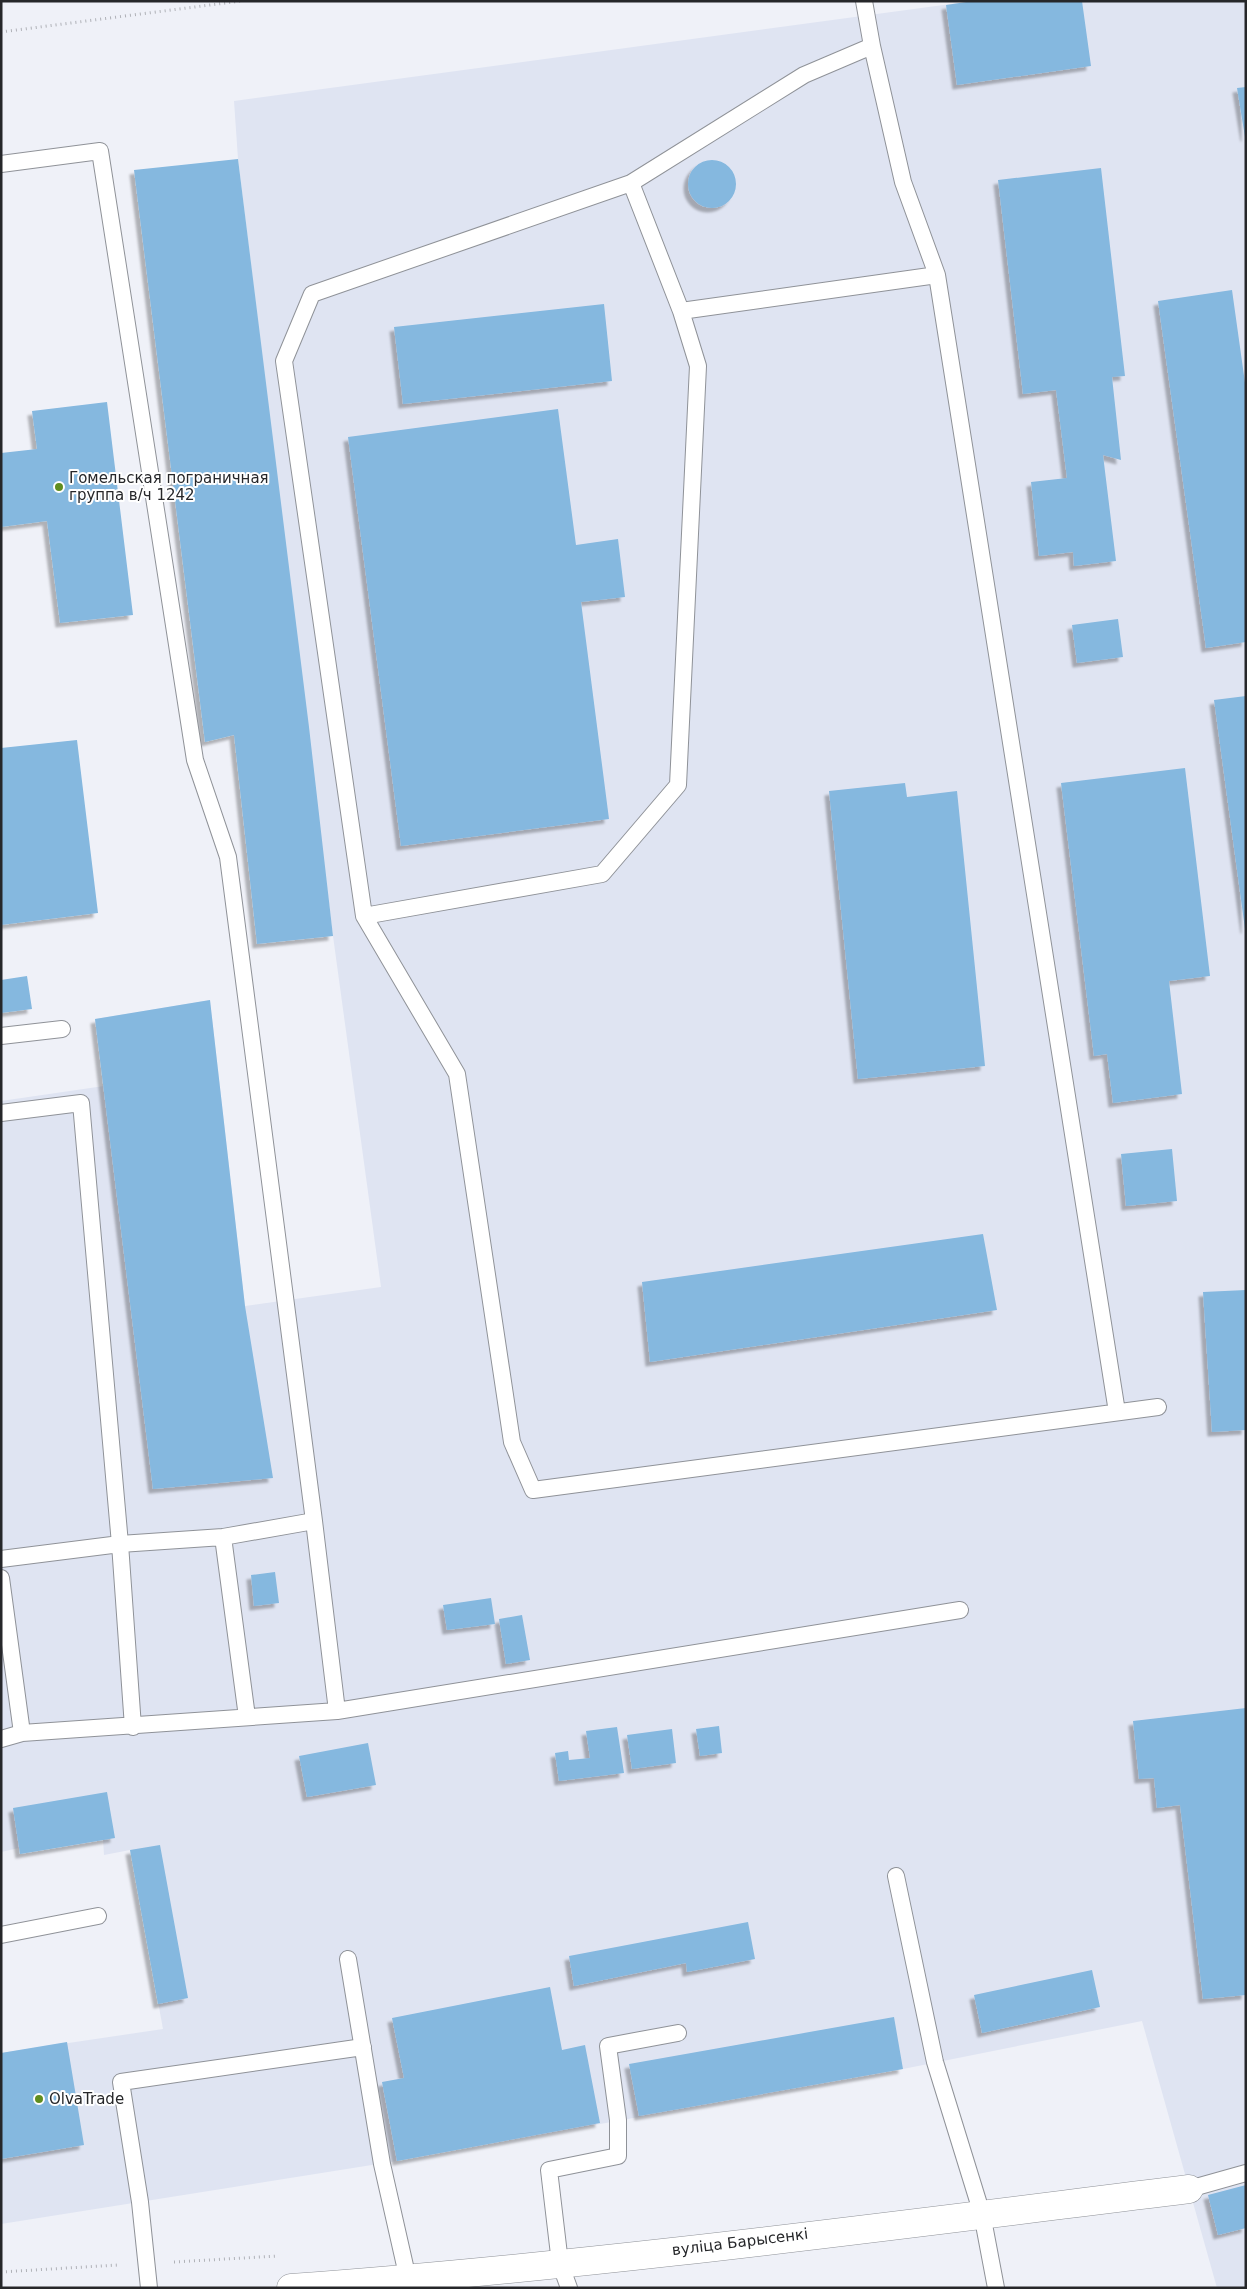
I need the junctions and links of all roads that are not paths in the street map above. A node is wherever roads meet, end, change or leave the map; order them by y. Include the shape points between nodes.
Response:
1 (864, 1) edge
2 (872, 46) junction
3 (1, 164) edge
4 (631, 183) junction
5 (937, 275) junction
6 (681, 311) junction
7 (364, 916) junction
8 (62, 1029) dead end
9 (1, 1036) edge
10 (1, 1113) edge
11 (1158, 1406) dead end
12 (1116, 1412) junction
13 (314, 1521) junction
14 (223, 1537) junction
15 (120, 1544) junction
16 (1, 1559) edge
17 (1, 1578) edge
18 (960, 1610) dead end
19 (337, 1711) junction
20 (247, 1717) junction
21 (133, 1727) junction
22 (22, 1733) junction
23 (1, 1739) edge
24 (896, 1876) dead end
25 (98, 1916) dead end
26 (1, 1936) edge
27 (348, 1959) dead end
28 (678, 2033) dead end
29 (363, 2046) junction
30 (1246, 2173) edge
31 (1189, 2188) joint
32 (982, 2214) junction
33 (565, 2276) edge
34 (408, 2279) junction
35 (149, 2288) edge
36 (291, 2288) edge
37 (996, 2288) edge

1 - 2 lane
2 - 4 lane via 804,75
2 - 5 lane via 903,182
3 - 13 lane via 100,151 195,760 228,857
4 - 6 lane
4 - 7 lane via 312,294 284,361
5 - 6 lane
5 - 12 lane
6 - 7 lane via 698,366 678,785 602,874
7 - 12 lane via 457,1074 512,1442 532,1490
8 - 9 lane
10 - 15 lane via 81,1103
11 - 12 lane
13 - 14 lane
13 - 19 lane
14 - 15 lane
14 - 20 lane
15 - 16 lane
15 - 21 lane
17 - 22 lane
18 - 19 lane
19 - 20 lane
20 - 21 lane
21 - 22 lane
22 - 23 lane
24 - 32 lane via 935,2062
25 - 26 lane
27 - 29 lane
28 - 33 lane via 608,2046 618,2120 618,2156 549,2170
29 - 34 lane via 382,2164
29 - 35 lane via 121,2082 140,2202
30 - 31 lane
31 - 32 street, вуліца Барысенкі
32 - 33 street, вуліца Барысенкі
32 - 37 lane
33 - 34 street, вуліца Барысенкі
34 - 36 street, вуліца Барысенкі

